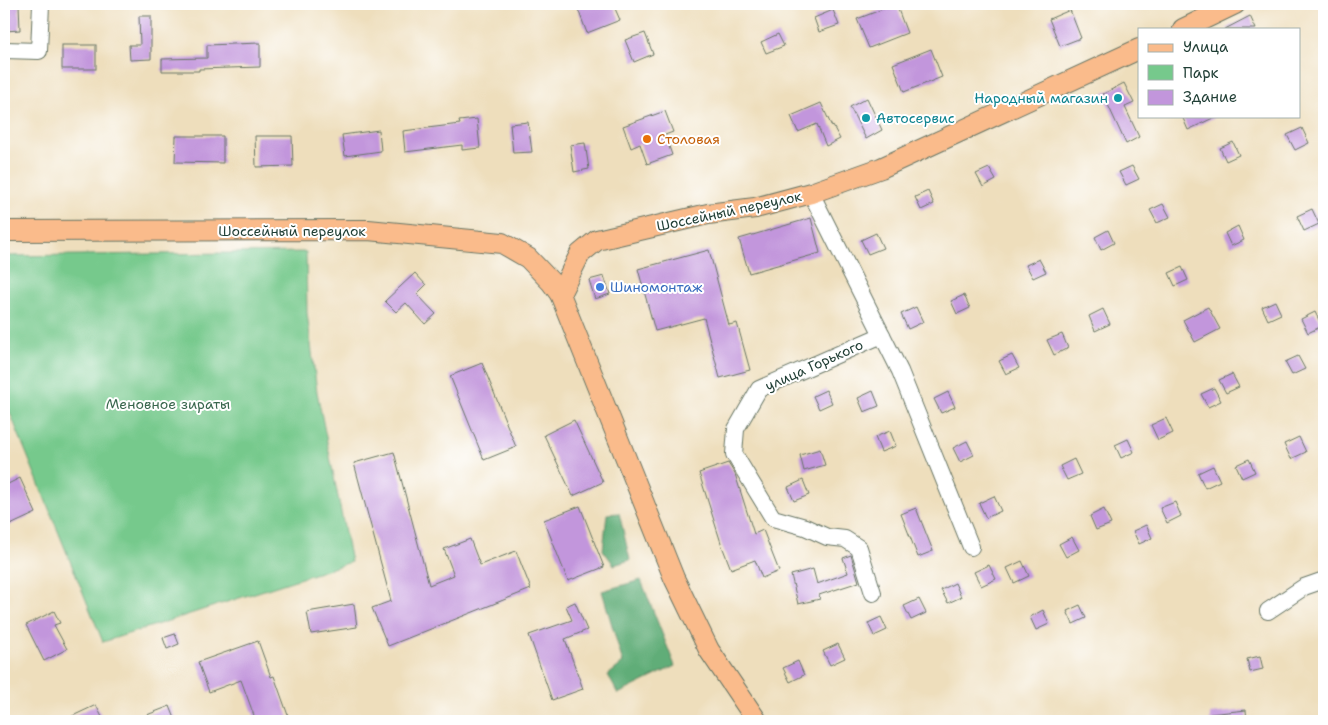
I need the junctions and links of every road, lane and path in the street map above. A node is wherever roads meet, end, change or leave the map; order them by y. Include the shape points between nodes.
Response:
1 (41, 4) edge
2 (1235, 4) edge
3 (1185, 28) edge
4 (4, 50) edge
5 (1138, 50) edge
6 (811, 193) junction
7 (4, 231) edge
8 (560, 294) junction
9 (882, 335) junction
10 (970, 547) dead end
11 (1324, 580) edge
12 (873, 593) dead end
13 (1268, 611) dead end
14 (757, 721) edge

1 - 4 street via 39,50
2 - 3 main road
5 - 6 main road, Шоссейный переулок via 881,168
6 - 8 main road, Шоссейный переулок via 755,208 708,214 597,240 580,254
6 - 9 street
7 - 8 main road, Шоссейный переулок via 368,230 502,243 528,258
8 - 14 main road, Шоссейный переулок via 674,578 709,650
9 - 10 street via 900,371
9 - 12 street, улица Горького via 759,389 736,428 734,454 773,518 845,540 859,548
11 - 13 street via 1304,587

